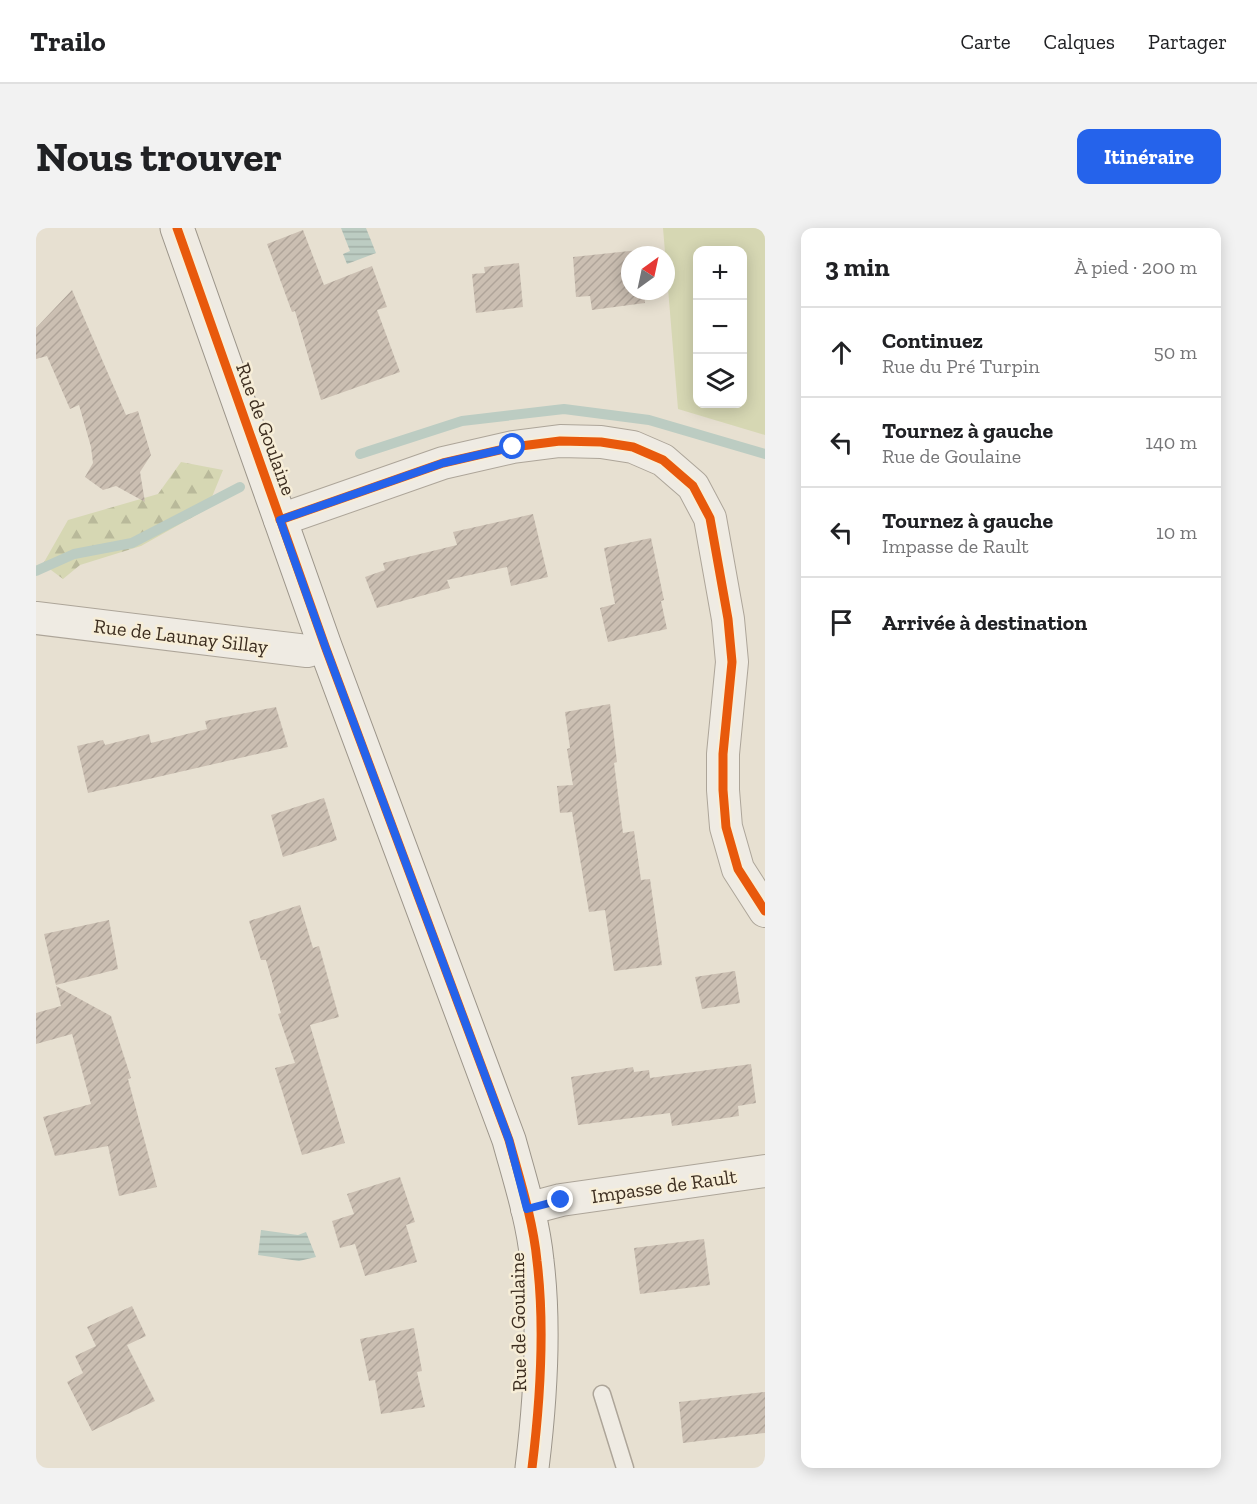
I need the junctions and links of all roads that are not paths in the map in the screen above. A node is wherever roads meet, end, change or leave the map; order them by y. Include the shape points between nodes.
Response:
1 (177, 228) edge
2 (280, 520) junction
3 (36, 618) edge
4 (325, 646) junction
5 (765, 911) edge
6 (765, 1171) edge
7 (527, 1209) junction
8 (602, 1394) dead end
9 (531, 1468) edge
10 (625, 1468) edge

1 - 2 street, Rue de Goulaine
2 - 4 street, Rue de Goulaine
2 - 5 street via 443,463 513,447 560,441 601,442 633,447 663,460 693,486 710,518 732,662 723,754 726,827 738,868
3 - 4 street, Rue de Launay Sillay via 307,651
4 - 7 street, Rue de Goulaine via 509,1140
6 - 7 street, Impasse de Rault via 561,1200
7 - 9 street, Rue de Goulaine via 537,1262 540,1317 539,1385
8 - 10 lane

